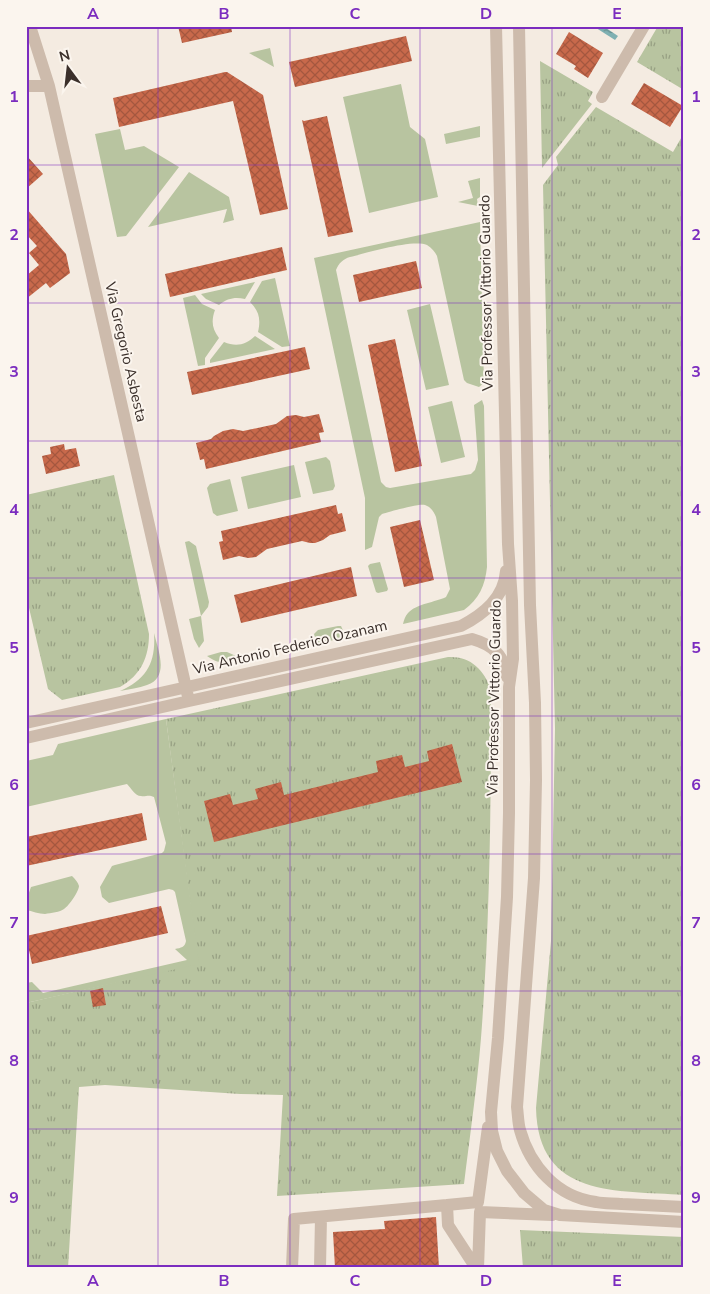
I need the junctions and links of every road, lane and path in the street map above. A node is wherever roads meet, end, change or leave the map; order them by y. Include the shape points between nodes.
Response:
1 (30, 26) edge
2 (496, 26) edge
3 (519, 26) edge
4 (644, 26) edge
5 (26, 86) edge
6 (49, 86) junction
7 (602, 97) dead end
8 (508, 544) junction
9 (186, 687) junction
10 (509, 687) junction
11 (189, 701) junction
12 (26, 723) edge
13 (26, 738) edge
14 (491, 1112) junction
15 (447, 1205) junction
16 (684, 1207) edge
17 (560, 1215) junction
18 (321, 1217) junction
19 (684, 1222) edge
20 (292, 1268) edge
21 (320, 1268) edge
22 (477, 1268) edge

1 - 6 street, Via Gregorio Asbesta
2 - 8 street, Via Professor Vittorio Guardo
3 - 16 street via 536,780 534,878 517,1107 519,1128 534,1162 566,1192 595,1202
4 - 7 street
5 - 6 street
6 - 9 street, Via Gregorio Asbesta
8 - 9 street, Via Antonio Federico Ozanam via 506,579 500,593 490,607 461,626
8 - 10 street, Via Professor Vittorio Guardo via 513,636
9 - 11 street, Via Gregorio Asbesta
9 - 12 street, Via Antonio Federico Ozanam
10 - 11 street, Via Antonio Federico Ozanam via 500,654 472,639
10 - 14 street, Via Professor Vittorio Guardo via 507,897
11 - 13 street, Via Antonio Federico Ozanam
14 - 15 street via 478,1202
14 - 17 street, Via Professor Vittorio Guardo via 497,1151 507,1171 524,1193 544,1210
15 - 18 street
15 - 22 street via 448,1226
17 - 19 street, Via Professor Vittorio Guardo
17 - 22 street via 480,1212
18 - 20 street via 294,1219
18 - 21 street

